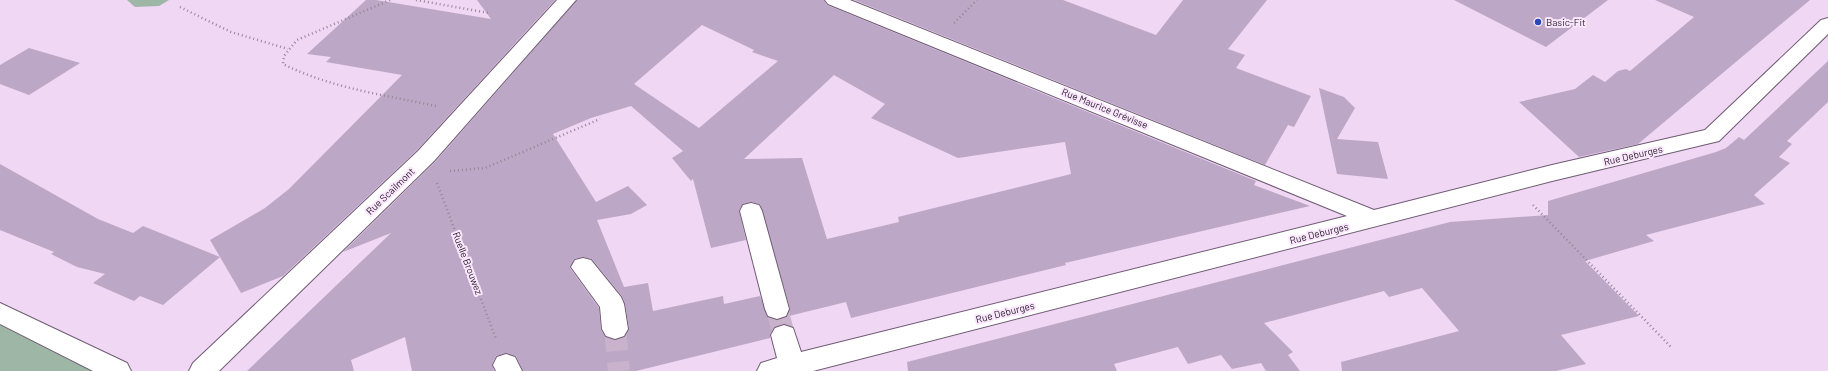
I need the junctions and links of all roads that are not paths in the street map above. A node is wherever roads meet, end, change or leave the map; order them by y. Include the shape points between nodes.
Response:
1 (567, 0) edge
2 (834, 0) edge
3 (1828, 24) edge
4 (751, 211) dead end
5 (1374, 219) junction
6 (583, 267) dead end
7 (777, 308) tunnel mouth
8 (0, 313) edge
9 (615, 329) tunnel mouth
10 (784, 335) tunnel mouth
11 (781, 368) edge
12 (118, 371) edge
13 (202, 371) edge

1 - 13 street, Rue Scailmont via 466,112 430,164
2 - 5 street, Rue Maurice Grévisse
3 - 5 street, Rue Deburges via 1712,136
4 - 7 street
5 - 11 street, Rue Deburges
6 - 9 street via 612,304
8 - 12 street
10 - 11 street

